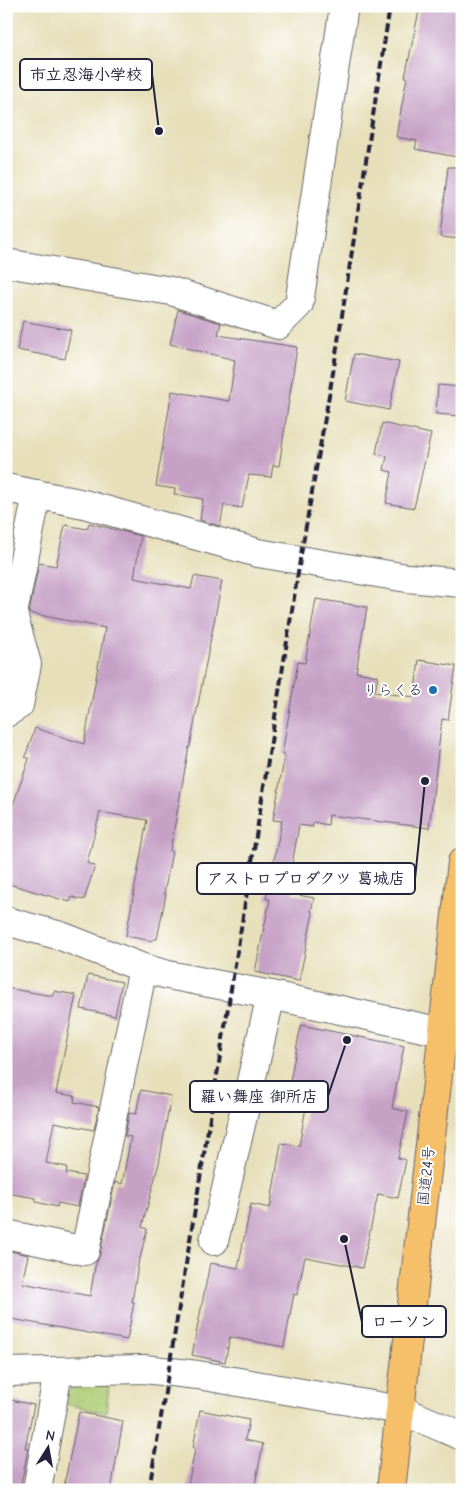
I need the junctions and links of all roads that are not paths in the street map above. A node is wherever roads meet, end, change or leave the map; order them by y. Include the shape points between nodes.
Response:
1 (344, 6) edge
2 (6, 263) edge
3 (6, 488) edge
4 (37, 494) junction
5 (462, 582) edge
6 (6, 713) edge
7 (462, 862) edge
8 (6, 921) edge
9 (142, 968) junction
10 (271, 995) junction
11 (442, 1032) junction
12 (6, 1234) edge
13 (214, 1241) dead end
14 (6, 1372) edge
15 (58, 1372) junction
16 (401, 1410) junction
17 (462, 1436) edge
18 (37, 1490) edge
19 (391, 1490) edge

1 - 2 street via 299,304 278,326 171,291
3 - 4 street
4 - 5 street via 258,552 407,578
4 - 6 street via 13,614 27,664 19,705
7 - 11 highway, 国道24号
8 - 9 street via 62,936
9 - 10 street
9 - 12 street via 84,1251
10 - 11 street
10 - 13 street
11 - 16 highway, 国道24号
14 - 15 street
15 - 16 street via 168,1371
15 - 18 street
16 - 17 street
16 - 19 highway, 国道24号

